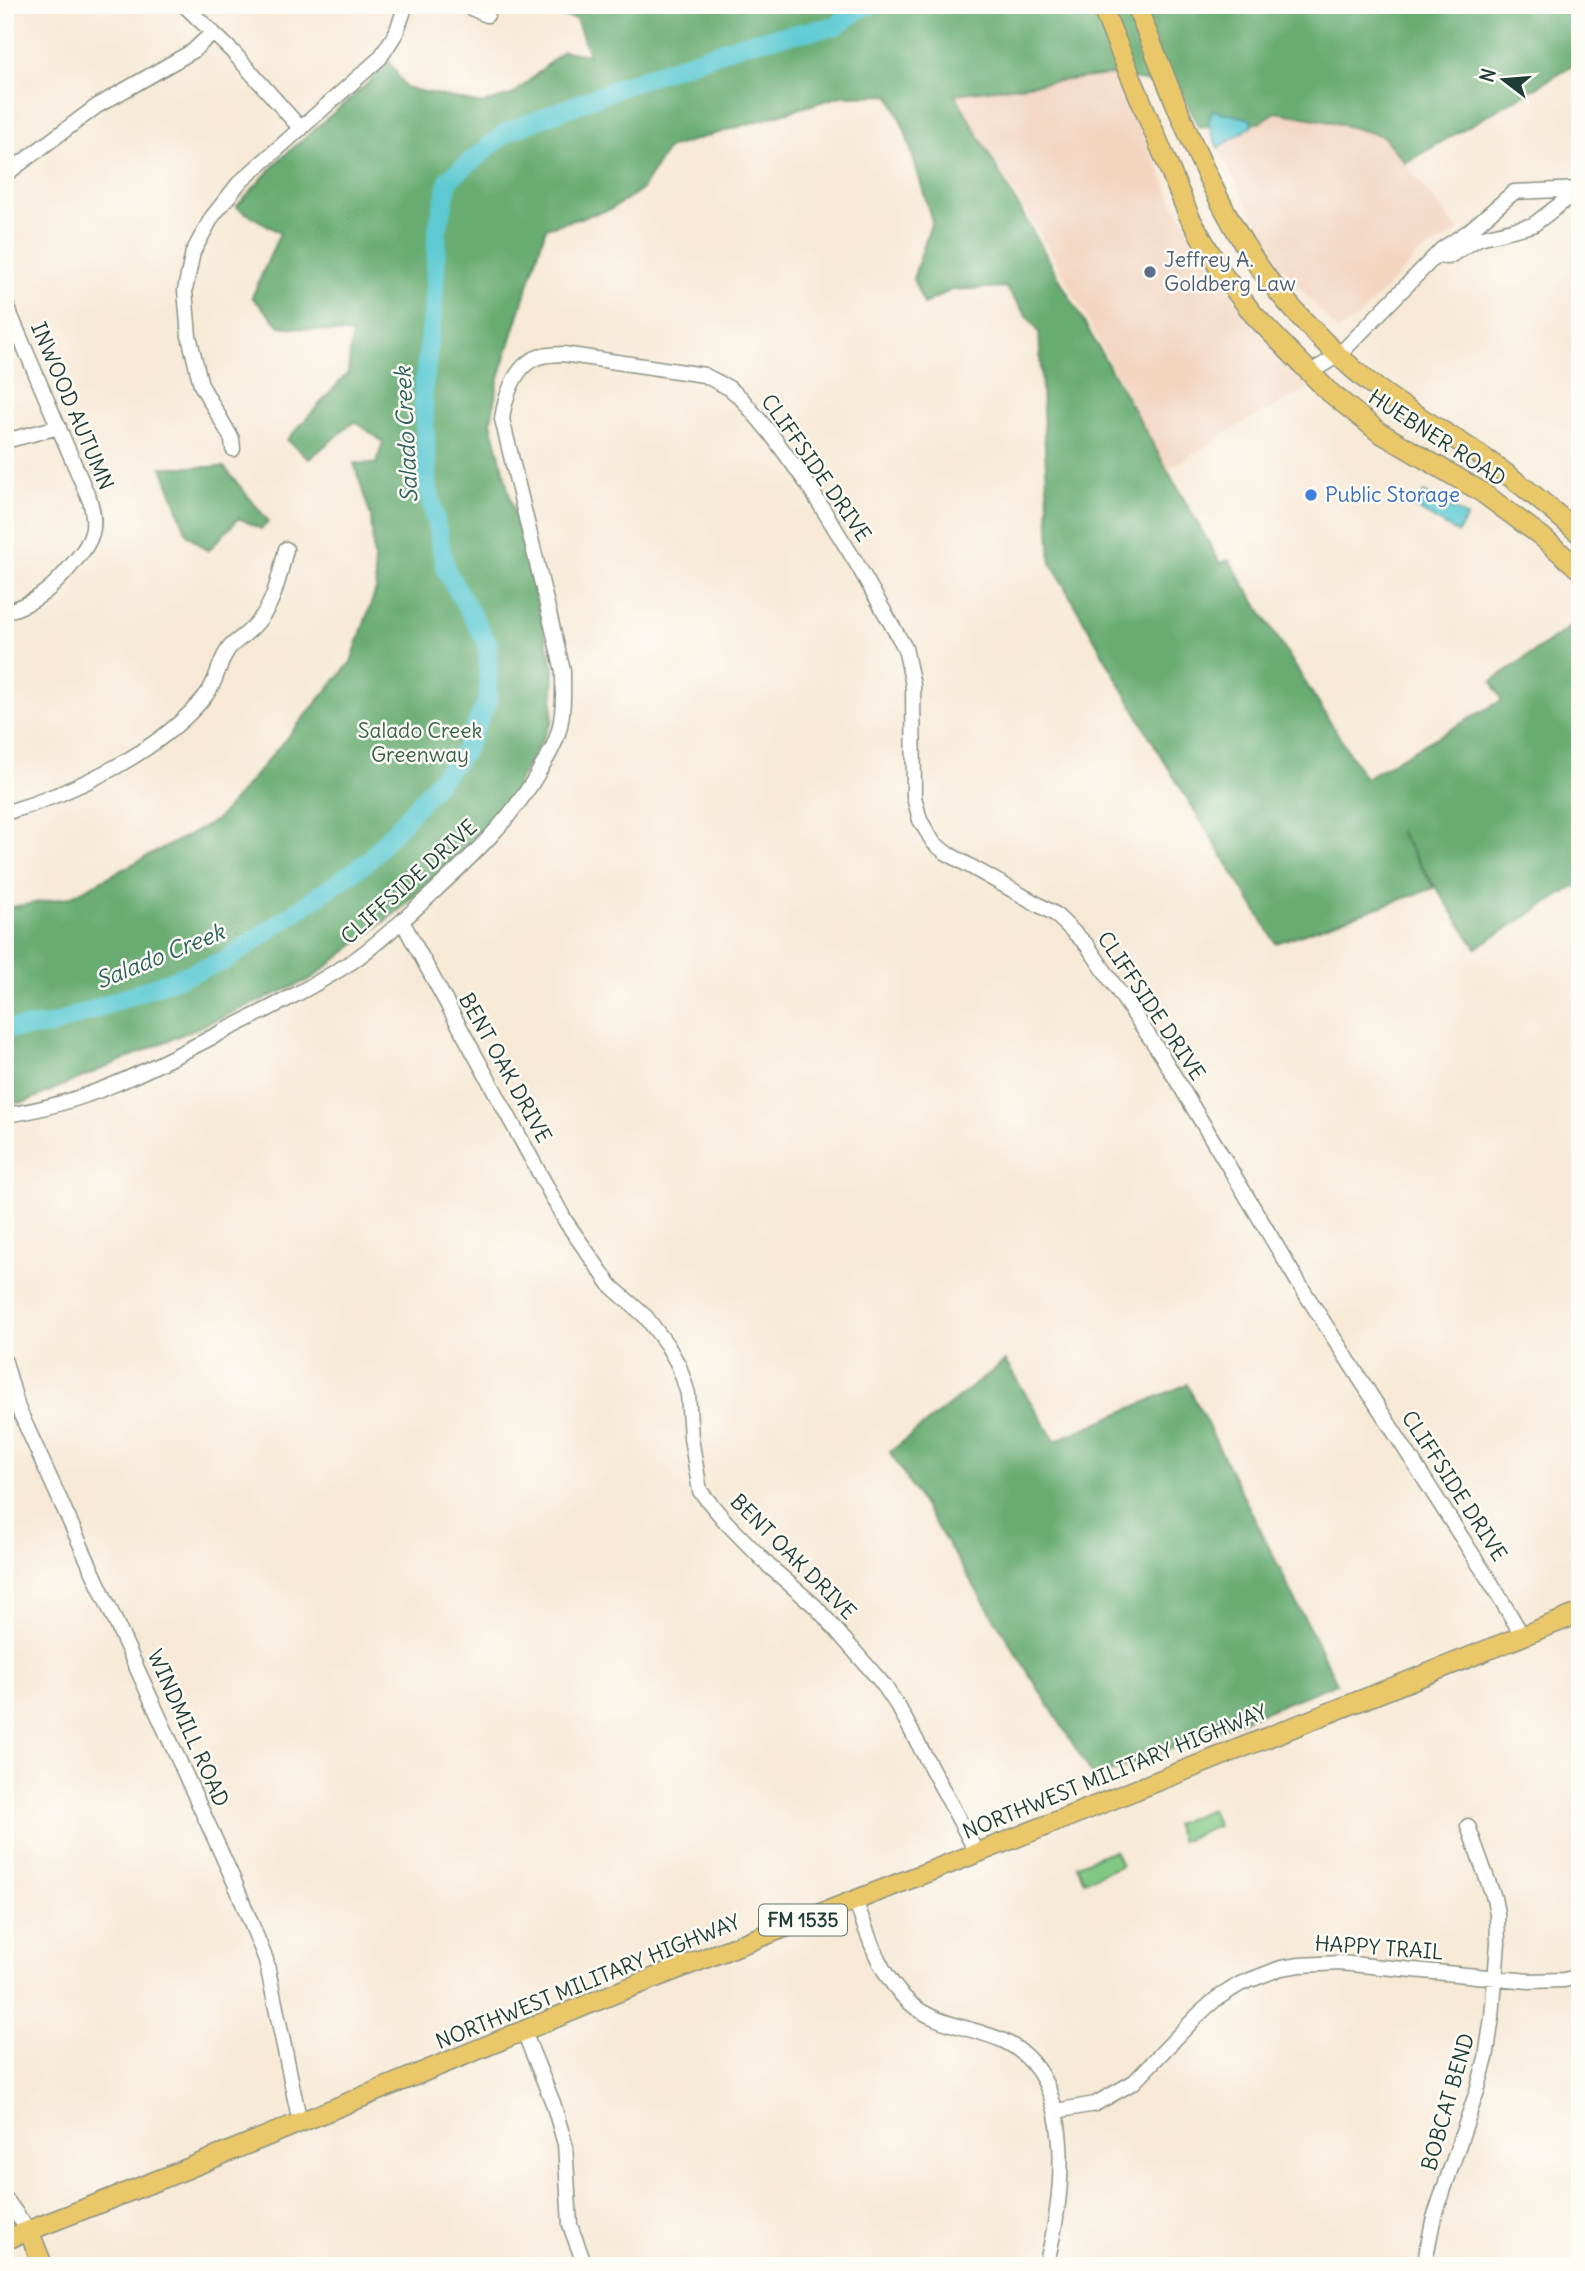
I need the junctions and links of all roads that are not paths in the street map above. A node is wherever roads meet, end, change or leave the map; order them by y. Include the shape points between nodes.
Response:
1 (184, 5) edge
2 (406, 5) edge
3 (464, 5) edge
4 (1101, 5) edge
5 (1136, 5) edge
6 (487, 15) dead end
7 (212, 33) junction
8 (301, 129) junction
9 (5, 175) edge
10 (1437, 256) junction
11 (5, 302) edge
12 (1339, 355) junction
13 (1309, 373) junction
14 (59, 427) junction
15 (5, 441) edge
16 (233, 449) dead end
17 (1532, 494) junction
18 (1516, 517) junction
19 (1580, 534) edge
20 (286, 548) dead end
21 (1580, 570) edge
22 (5, 612) edge
23 (5, 813) edge
24 (402, 921) junction
25 (5, 1115) edge
26 (5, 1362) edge
27 (1580, 1613) edge
28 (1522, 1635) junction
29 (1468, 1826) dead end
30 (977, 1853) junction
31 (855, 1900) junction
32 (1580, 1976) edge
33 (1494, 1978) junction
34 (524, 2032) junction
35 (1056, 2111) junction
36 (299, 2123) junction
37 (5, 2198) edge
38 (29, 2231) junction
39 (5, 2240) edge
40 (43, 2266) edge
41 (585, 2266) edge
42 (1046, 2266) edge
43 (1424, 2266) edge

1 - 7 street
2 - 8 street via 380,58
3 - 6 street
4 - 13 main road, HUEBNER ROAD via 1190,218 1223,275 1254,316
5 - 12 main road, HUEBNER ROAD via 1221,202 1251,256 1280,294
7 - 8 street
7 - 9 street via 193,51 97,106
8 - 16 street via 239,183 212,217 189,264 185,303 195,367
10 - 10 street via 1448,257 1479,237 1533,225 1580,188 1514,192
10 - 12 street
11 - 14 street, INWOOD AUTUMN
12 - 13 street
12 - 17 main road, HUEBNER ROAD via 1402,407
13 - 18 main road, HUEBNER ROAD via 1379,432
14 - 15 street
14 - 22 street, INWOOD AUTUMN via 90,501 92,533 86,548 55,586 38,599
17 - 18 main road
17 - 19 main road, HUEBNER ROAD
18 - 21 main road, HUEBNER ROAD
20 - 23 street via 271,604 256,625 229,648 214,684 199,703 170,730 119,765 72,789
24 - 25 street, CLIFFSIDE DRIVE via 309,988 157,1066 73,1100
24 - 28 street, CLIFFSIDE DRIVE via 502,825 536,778 559,731 562,671 502,419 520,370 533,358 564,354 704,375 729,388 765,426 808,485 905,648 913,685 914,797 933,842 1055,914 1093,953 1161,1054 1298,1282
24 - 30 street, BENT OAK DRIVE via 566,1222 611,1286 646,1317 679,1366 688,1394 700,1491 769,1566 816,1607 883,1684
26 - 36 street, WINDMILL ROAD via 18,1408 224,1858 265,1960
27 - 28 main road, NORTHWEST MILITARY HIGHWAY / FM 1535
28 - 30 main road, NORTHWEST MILITARY HIGHWAY / FM 1535
29 - 33 street, BOBCAT BEND via 1497,1913
30 - 31 main road, NORTHWEST MILITARY HIGHWAY / FM 1535
31 - 34 main road, NORTHWEST MILITARY HIGHWAY / FM 1535
31 - 35 street via 877,1959 894,1987 918,2009 1020,2050 1046,2083
32 - 33 street, HAPPY TRAIL via 1529,1981
33 - 35 street, HAPPY TRAIL via 1340,1963 1273,1971 1216,1999 1134,2082 1095,2104
33 - 43 street, BOBCAT BEND via 1486,2058 1433,2221
34 - 36 main road, NORTHWEST MILITARY HIGHWAY / FM 1535
34 - 41 street via 565,2144 570,2225
35 - 42 street via 1059,2193
36 - 38 main road, NORTHWEST MILITARY HIGHWAY / FM 1535
37 - 38 street
38 - 39 main road, NORTHWEST MILITARY HIGHWAY / FM 1535
38 - 40 main road

